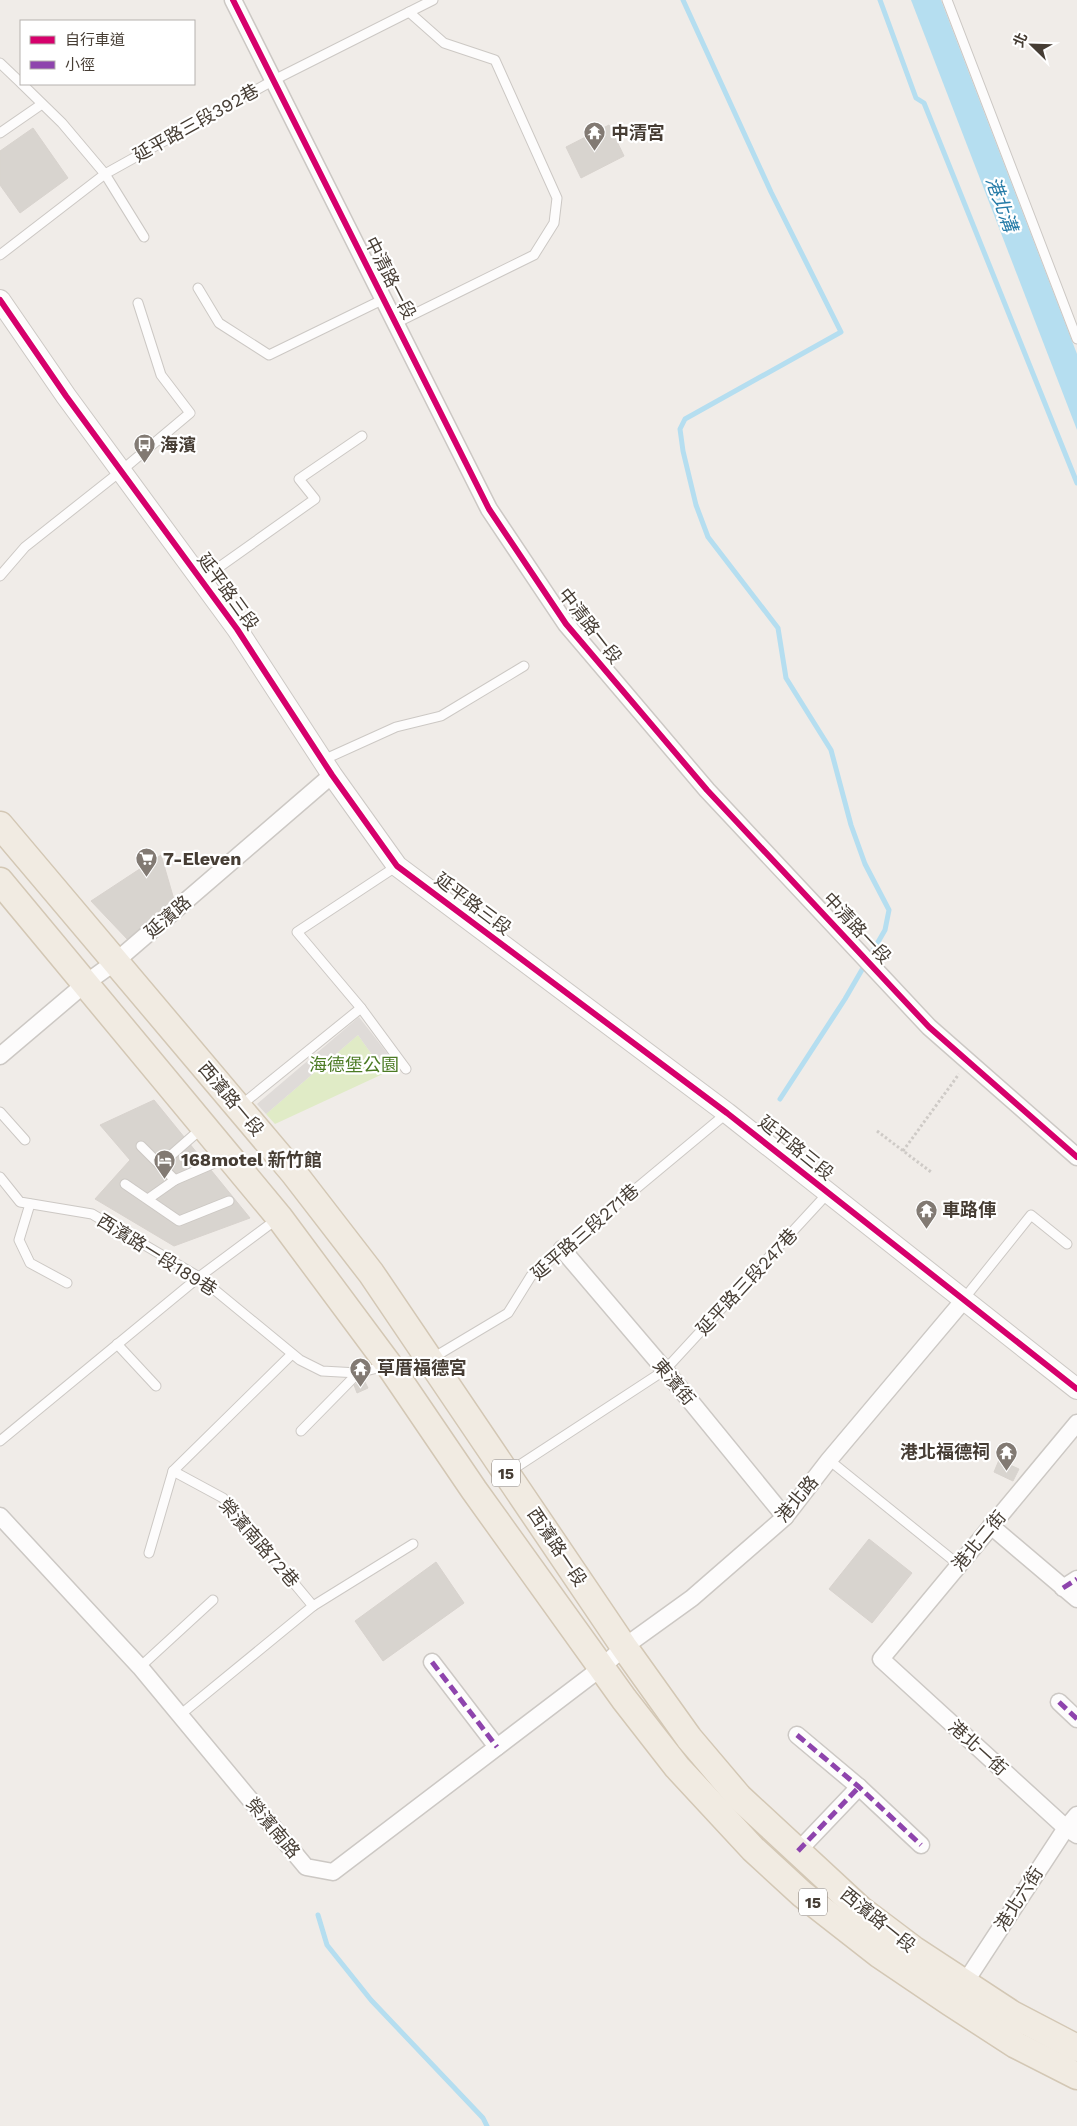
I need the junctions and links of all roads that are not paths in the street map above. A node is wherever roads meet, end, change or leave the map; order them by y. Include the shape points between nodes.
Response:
1 (233, 0) edge
2 (432, 0) edge
3 (947, 0) edge
4 (409, 12) junction
5 (0, 63) edge
6 (274, 80) junction
7 (20, 83) edge
8 (22, 85) edge
9 (42, 104) junction
10 (0, 133) edge
11 (105, 174) junction
12 (144, 237) dead end
13 (0, 255) edge
14 (198, 288) dead end
15 (384, 299) junction
16 (0, 300) edge
17 (138, 304) dead end
18 (396, 323) junction
19 (1077, 339) edge
20 (362, 436) dead end
21 (121, 471) junction
22 (0, 576) edge
23 (201, 580) junction
24 (524, 666) dead end
25 (328, 767) junction
26 (0, 825) edge
27 (397, 866) junction
28 (0, 881) edge
29 (115, 962) junction
30 (86, 983) junction
31 (361, 1008) junction
32 (0, 1056) edge
33 (406, 1069) dead end
34 (238, 1108) junction
35 (0, 1112) edge
36 (728, 1113) junction
37 (204, 1126) junction
38 (25, 1140) dead end
39 (141, 1146) dead end
40 (229, 1157) junction
41 (1077, 1157) edge
42 (160, 1165) junction
43 (0, 1177) edge
44 (175, 1180) junction
45 (125, 1184) dead end
46 (828, 1193) junction
47 (148, 1199) junction
48 (229, 1201) dead end
49 (30, 1204) junction
50 (279, 1217) junction
51 (1067, 1244) dead end
52 (562, 1249) junction
53 (199, 1276) junction
54 (67, 1283) dead end
55 (963, 1301) junction
56 (117, 1344) junction
57 (292, 1354) junction
58 (431, 1359) junction
59 (389, 1365) junction
60 (665, 1370) junction
61 (358, 1373) junction
62 (156, 1386) dead end
63 (1077, 1389) edge
64 (1077, 1423) edge
65 (301, 1431) dead end
66 (0, 1441) edge
67 (829, 1460) junction
68 (173, 1471) junction
69 (507, 1474) junction
70 (0, 1516) edge
71 (785, 1517) junction
72 (991, 1526) junction
73 (413, 1544) dead end
74 (149, 1553) dead end
75 (959, 1565) junction
76 (1070, 1583) edge
77 (213, 1600) dead end
78 (1077, 1600) edge
79 (313, 1606) junction
80 (624, 1647) junction
81 (881, 1659) joint
82 (432, 1662) dead end
83 (140, 1667) junction
84 (601, 1668) junction
85 (1059, 1702) dead end
86 (180, 1715) junction
87 (1077, 1718) edge
88 (797, 1735) dead end
89 (497, 1747) junction
90 (859, 1787) junction
91 (1077, 1815) edge
92 (1071, 1832) edge
93 (921, 1845) dead end
94 (798, 1852) junction
95 (964, 1984) junction
96 (1077, 2048) edge
97 (1077, 2076) edge

1 - 6 street, 中清路一段
2 - 4 lane, 延平路三段392巷
3 - 19 lane
4 - 6 lane, 延平路三段392巷
4 - 18 lane via 444,43 495,60 557,198 554,223 534,255
5 - 7 lane
6 - 11 lane, 延平路三段392巷
6 - 15 street, 中清路一段
8 - 9 lane
9 - 10 lane
9 - 11 lane
11 - 12 lane
11 - 13 lane, 延平路三段392巷
14 - 15 lane via 219,323 269,354
15 - 18 street, 中清路一段
16 - 21 street, 延平路三段
17 - 21 lane via 161,375 190,413
18 - 41 street, 中清路一段 via 489,510 566,624 707,790 929,1027
20 - 23 lane via 299,479 315,500
21 - 22 lane via 24,547
21 - 23 street, 延平路三段
23 - 25 street, 延平路三段
24 - 25 lane via 440,716 396,727
25 - 27 street, 延平路三段
25 - 29 street, 延濱路
26 - 29 main road, 西濱路一段 / 15
27 - 31 lane via 297,932
27 - 36 street, 延平路三段
28 - 30 main road, 西濱路一段 / 15
29 - 30 street, 延濱路
29 - 34 main road, 西濱路一段 / 15
30 - 32 street, 延濱路
30 - 37 main road, 西濱路一段 / 15
31 - 33 lane
31 - 34 lane
34 - 58 main road, 西濱路一段 / 15 via 293,1172 371,1273
35 - 38 lane
36 - 46 street, 延平路三段
36 - 52 lane, 延平路三段271巷
37 - 40 main road, 西濱路一段 / 15
37 - 42 lane
39 - 42 lane
40 - 44 lane
40 - 50 main road, 西濱路一段 / 15
42 - 44 lane
43 - 49 lane, 西濱路一段189巷 via 20,1202
44 - 47 lane
45 - 47 lane
46 - 55 street, 延平路三段
46 - 60 lane, 延平路三段247巷
47 - 48 lane via 179,1221
49 - 53 lane, 西濱路一段189巷 via 92,1214
49 - 54 lane via 19,1240 30,1263
50 - 53 lane
50 - 59 main road, 西濱路一段 / 15
51 - 55 lane via 1031,1215
52 - 58 lane, 延平路三段271巷 via 531,1276 508,1313
52 - 60 street, 東濱街
53 - 56 lane
53 - 57 lane, 西濱路一段189巷
55 - 63 street, 延平路三段
55 - 67 street, 港北路
56 - 62 lane
56 - 66 lane
57 - 61 lane, 西濱路一段189巷 via 322,1371
57 - 68 lane
58 - 59 lane, 延平路三段271巷
58 - 69 main road, 西濱路一段 / 15
59 - 61 lane, 西濱路一段189巷
59 - 84 main road, 西濱路一段 / 15
60 - 69 lane, 延平路三段247巷
60 - 71 street, 東濱街
61 - 65 lane
64 - 72 street, 港北二街
67 - 71 street, 港北路
67 - 75 lane
68 - 74 lane
68 - 79 lane, 榮濱南路72巷 via 223,1498
69 - 80 main road, 西濱路一段 / 15
70 - 83 street, 榮濱南路
71 - 80 street, 港北路 via 692,1598
72 - 75 street, 港北二街
72 - 76 street
73 - 79 lane
75 - 81 street, 港北二街
76 - 78 street
77 - 83 lane
79 - 86 lane
80 - 84 street, 港北路
80 - 94 main road, 西濱路一段 / 15 via 688,1738 740,1797
81 - 92 street, 港北一街
82 - 89 street
83 - 86 street, 榮濱南路
84 - 89 street, 榮濱南路
84 - 97 main road, 西濱路一段 / 15 via 677,1767 753,1849 802,1894 880,1955 951,2003 1016,2044
85 - 87 street
86 - 89 street, 榮濱南路 via 306,1867 334,1872
88 - 90 street
90 - 93 street
90 - 94 street
91 - 92 street, 港北六街
92 - 95 street, 港北六街
94 - 95 main road, 西濱路一段 / 15 via 860,1908
95 - 96 main road, 西濱路一段 / 15

